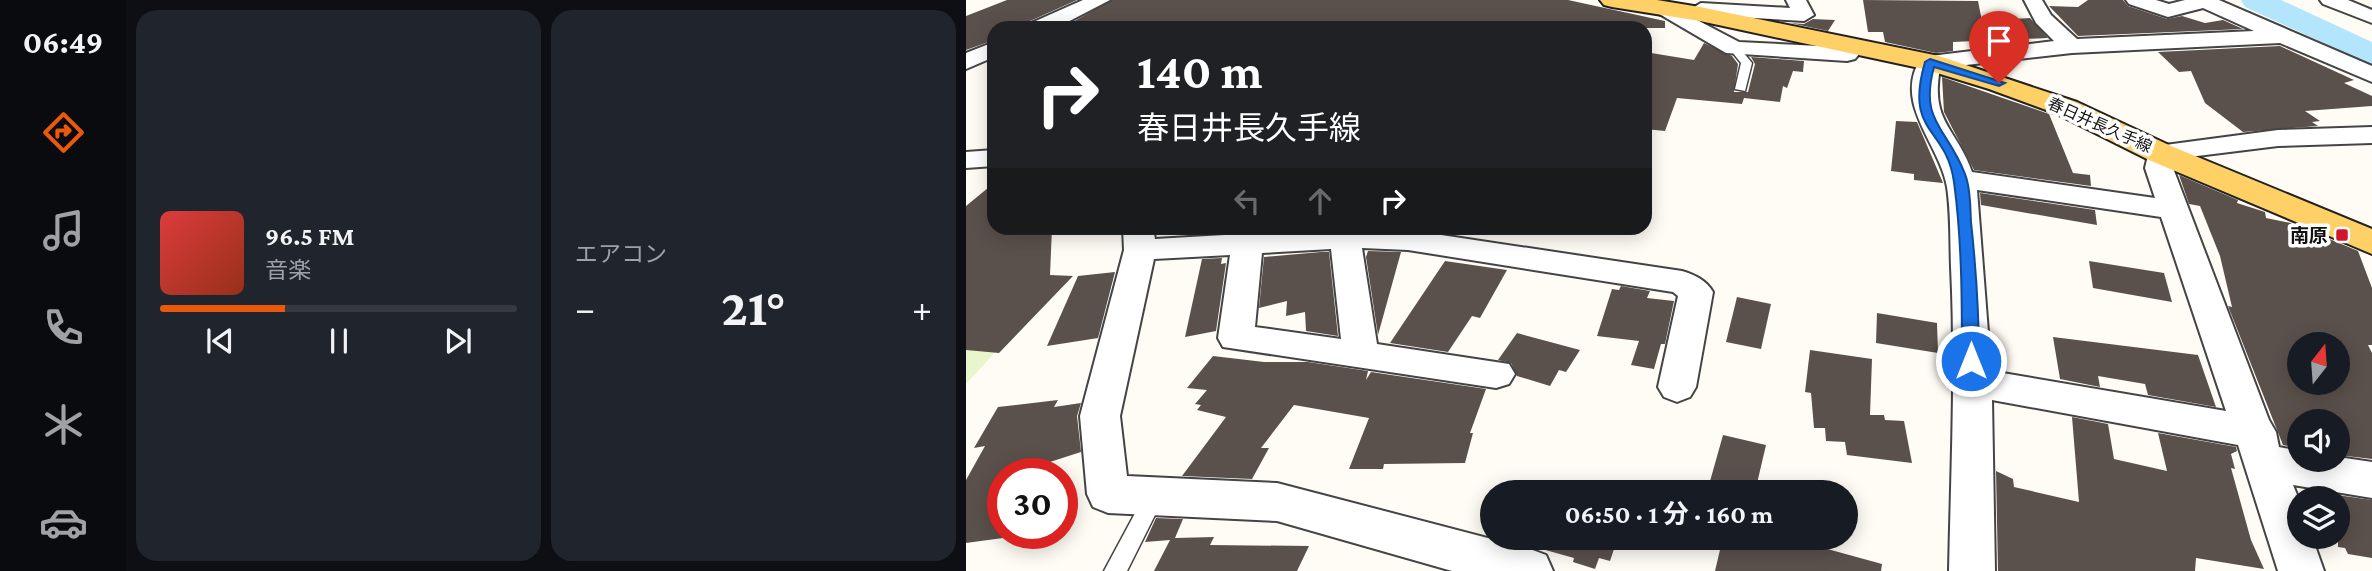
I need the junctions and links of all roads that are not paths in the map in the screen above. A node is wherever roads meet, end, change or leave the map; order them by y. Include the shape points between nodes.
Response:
1 (1100, 0) edge
2 (1612, 0) edge
3 (2136, 0) edge
4 (2330, 0) edge
5 (2203, 1) edge
6 (2033, 2) dead end
7 (1663, 8) junction
8 (1700, 8) edge
9 (1803, 17) edge
10 (2372, 17) edge
11 (1054, 21) edge
12 (2280, 36) junction
13 (966, 40) edge
14 (987, 46) edge
15 (2072, 46) junction
16 (1854, 47) junction
17 (1734, 48) junction
18 (987, 52) edge
19 (966, 62) edge
20 (1930, 62) junction
21 (2372, 75) edge
22 (1741, 89) dead end
23 (2372, 135) edge
24 (2160, 153) junction
25 (987, 158) edge
26 (966, 160) edge
27 (1961, 179) junction
28 (2174, 210) junction
29 (1139, 239) edge
30 (1345, 239) junction
31 (1247, 242) junction
32 (2372, 242) edge
33 (1361, 355) junction
34 (1496, 374) dead end
35 (1971, 382) junction
36 (1677, 387) dead end
37 (2261, 448) junction
38 (2372, 480) edge
39 (1154, 497) junction
40 (1115, 571) edge
41 (1530, 571) edge
42 (1972, 571) edge
43 (2301, 571) edge

1 - 11 street
2 - 7 main road, 春日井長久手線
3 - 5 street via 2168,10
4 - 10 street
5 - 12 street
6 - 15 street via 2043,19
7 - 8 main road, 春日井長久手線
7 - 17 street
8 - 9 main road, 春日井長久手線
9 - 16 main road, 春日井長久手線
12 - 15 street
12 - 21 street
13 - 14 street
15 - 20 street
16 - 17 street via 1847,54
16 - 20 main road, 春日井長久手線
17 - 22 lane via 1747,63
18 - 19 street
20 - 24 main road, 春日井長久手線 via 2067,108
20 - 27 street via 1923,89 1924,114 1951,153
23 - 24 street via 2278,138
24 - 28 street via 2159,168
24 - 32 main road, 春日井長久手線
25 - 26 street
27 - 28 street
27 - 35 street
28 - 37 street
29 - 31 street
29 - 39 street via 1100,416 1108,494
30 - 31 street
30 - 33 street
30 - 36 street via 1408,240 1682,282 1696,292
31 - 33 street via 1236,338
33 - 34 street
35 - 37 street
35 - 42 street
37 - 38 street
37 - 43 street
39 - 40 lane
39 - 41 street via 1277,502

